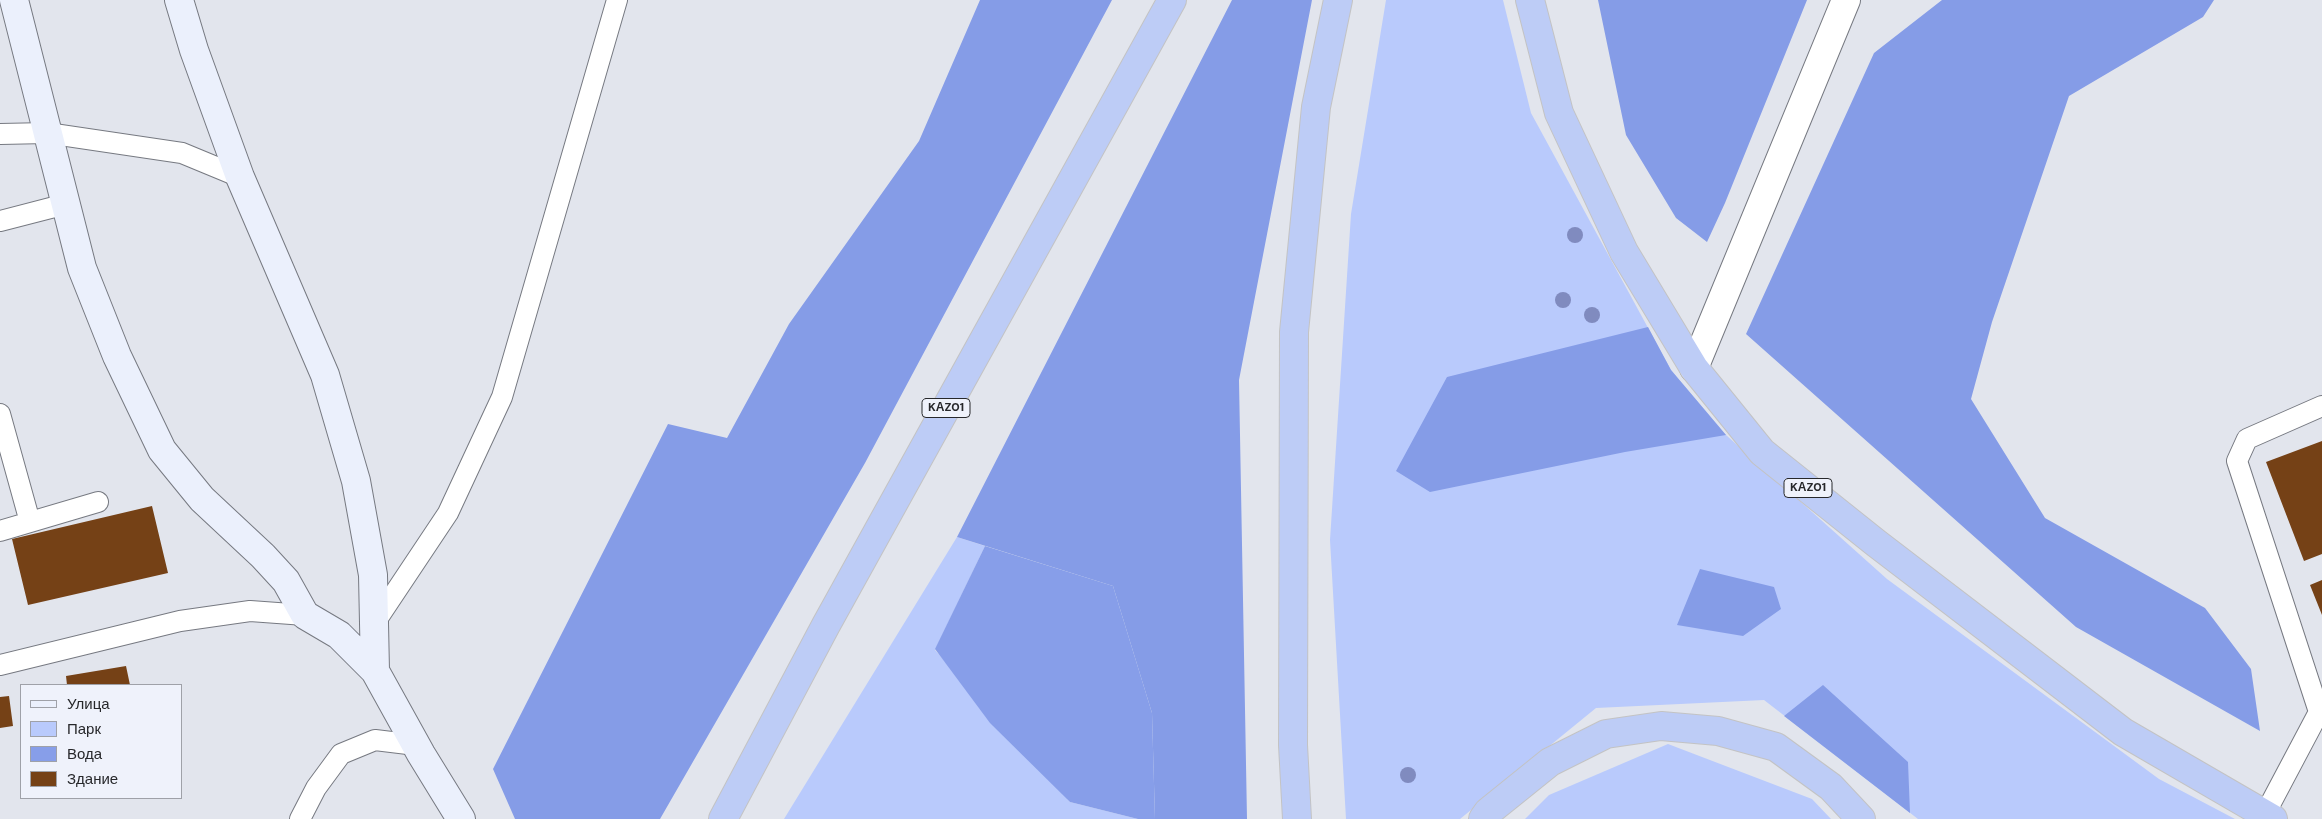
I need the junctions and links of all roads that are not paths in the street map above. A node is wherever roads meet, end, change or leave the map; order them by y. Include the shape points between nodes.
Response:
1 (14, 0) edge
2 (179, 0) edge
3 (617, 0) edge
4 (1172, 0) edge
5 (1338, 0) edge
6 (1530, 0) edge
7 (1846, 0) edge
8 (47, 132) junction
9 (0, 134) edge
10 (240, 177) junction
11 (66, 204) junction
12 (0, 221) edge
13 (1694, 368) junction
14 (2322, 406) edge
15 (0, 414) edge
16 (98, 502) dead end
17 (30, 522) junction
18 (0, 532) edge
19 (305, 615) junction
20 (374, 624) junction
21 (0, 665) edge
22 (375, 671) junction
23 (416, 745) junction
24 (2269, 817) edge
25 (300, 819) edge
26 (461, 819) edge
27 (723, 819) edge
28 (1297, 819) edge
29 (1483, 819) edge
30 (1861, 819) edge

1 - 8 street
2 - 10 street
3 - 20 lane via 502,397 448,513
4 - 27 highway, KАZ01 via 826,625
5 - 28 highway via 1316,107 1294,332 1293,745
6 - 13 highway, KАZ01 via 1559,114 1624,252
7 - 13 street
8 - 9 lane
8 - 10 lane via 182,153
8 - 11 street
10 - 20 street via 325,375 356,481 373,575
11 - 12 lane
11 - 19 street via 82,268 113,348 162,450 202,499 286,582
13 - 24 highway, KАZ01 via 1762,452 1876,543 2123,732
14 - 24 lane via 2247,439 2237,461 2319,712
15 - 17 lane
16 - 17 lane
17 - 18 lane
19 - 21 lane via 250,611 180,620
19 - 22 street via 339,635
20 - 22 street
22 - 23 street
23 - 25 lane via 375,740 341,754 316,788
23 - 26 street
29 - 30 highway via 1550,762 1606,734 1661,726 1718,731 1776,747 1831,786

